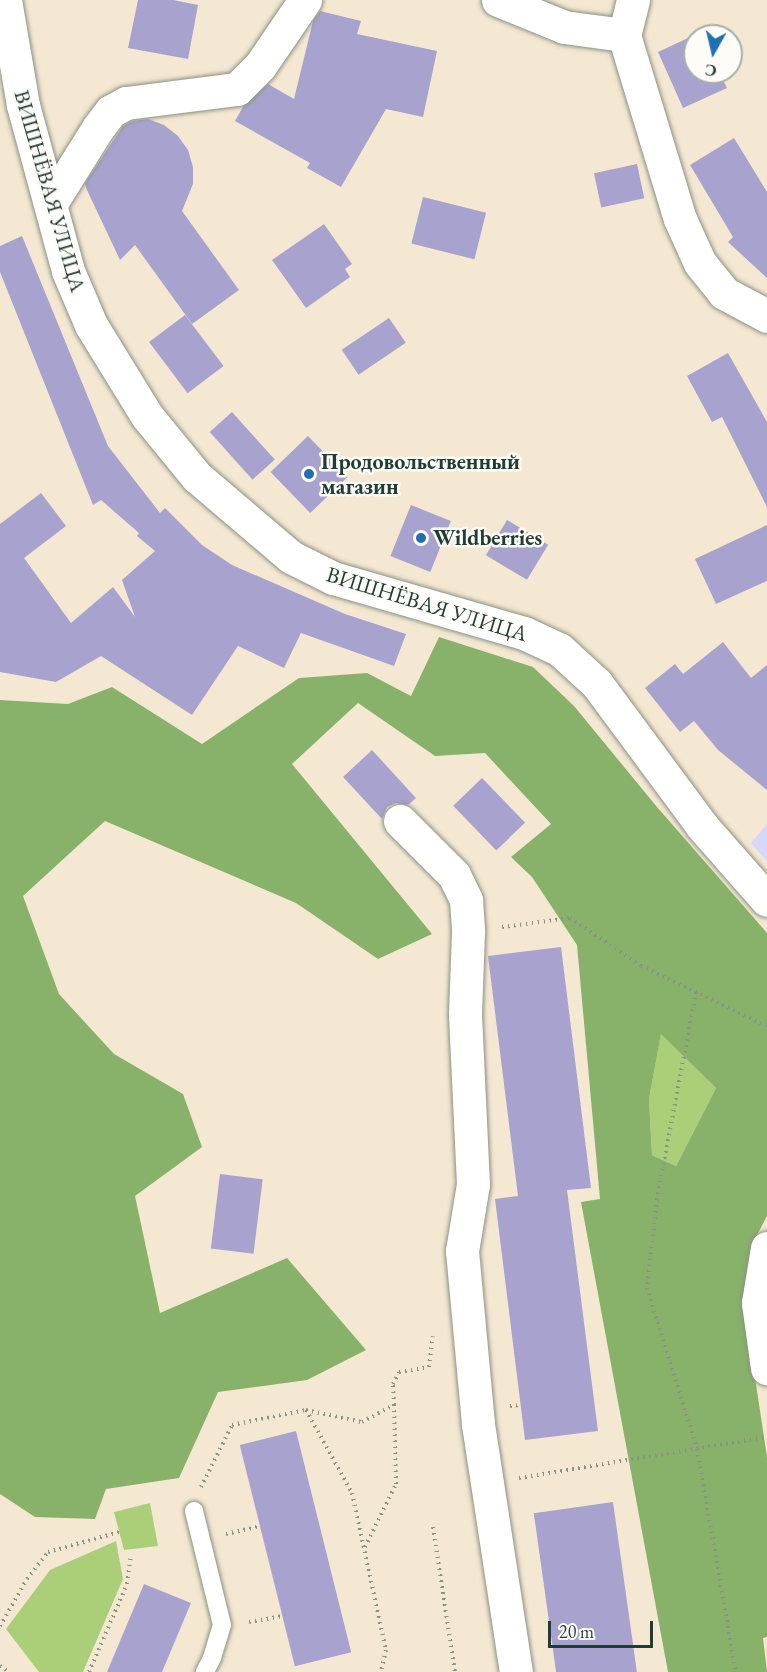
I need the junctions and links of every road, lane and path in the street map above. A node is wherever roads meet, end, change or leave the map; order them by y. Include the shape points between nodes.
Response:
1 (5, 0) edge
2 (305, 0) edge
3 (498, 0) edge
4 (633, 0) edge
5 (624, 35) junction
6 (51, 203) junction
7 (767, 316) edge
8 (400, 821) dead end
9 (767, 900) edge
10 (468, 932) junction
11 (696, 992) junction
12 (767, 1026) edge
13 (767, 1248) edge
14 (470, 1331) junction
15 (767, 1368) edge
16 (394, 1405) junction
17 (306, 1410) junction
18 (767, 1437) edge
19 (697, 1449) junction
20 (487, 1483) junction
21 (194, 1511) joint
22 (261, 1526) dead end
23 (433, 1527) dead end
24 (119, 1532) dead end
25 (201, 1539) junction
26 (364, 1549) junction
27 (130, 1554) dead end
28 (284, 1616) dead end
29 (0, 1626) edge
30 (222, 1626) junction
31 (0, 1666) edge
32 (9, 1672) edge
33 (89, 1672) edge
34 (205, 1672) edge
35 (381, 1672) edge
36 (455, 1672) edge
37 (516, 1672) edge
38 (736, 1672) edge

1 - 6 street, ВИШНЁВАЯ УЛИЦА via 23,105
2 - 6 street via 260,66 237,89 126,103 111,111
3 - 5 street via 564,27
4 - 5 street
5 - 7 street via 680,219 700,262 724,293
6 - 9 street, ВИШНЁВАЯ УЛИЦА via 68,271 91,325 147,416 197,477 291,556 333,578 524,633 559,649 597,684 702,826
8 - 10 street via 454,875 466,900
10 - 11 path via 570,918 641,966
10 - 14 street via 465,1015 473,1184 462,1251
11 - 12 path
11 - 19 path via 657,1199 647,1288
13 - 15 street via 759,1303
14 - 16 path via 433,1336 429,1367 399,1372 393,1384
14 - 20 street
16 - 17 path via 362,1422
16 - 26 path via 396,1484
17 - 21 path via 232,1425 202,1483
17 - 26 path via 352,1492
18 - 19 path
19 - 20 path
19 - 38 path
20 - 37 street
21 - 25 lane
22 - 25 path
23 - 36 path
24 - 29 path via 48,1552
25 - 30 lane
26 - 35 path via 386,1650
27 - 33 path via 127,1584
28 - 30 path
30 - 34 lane
31 - 32 path

